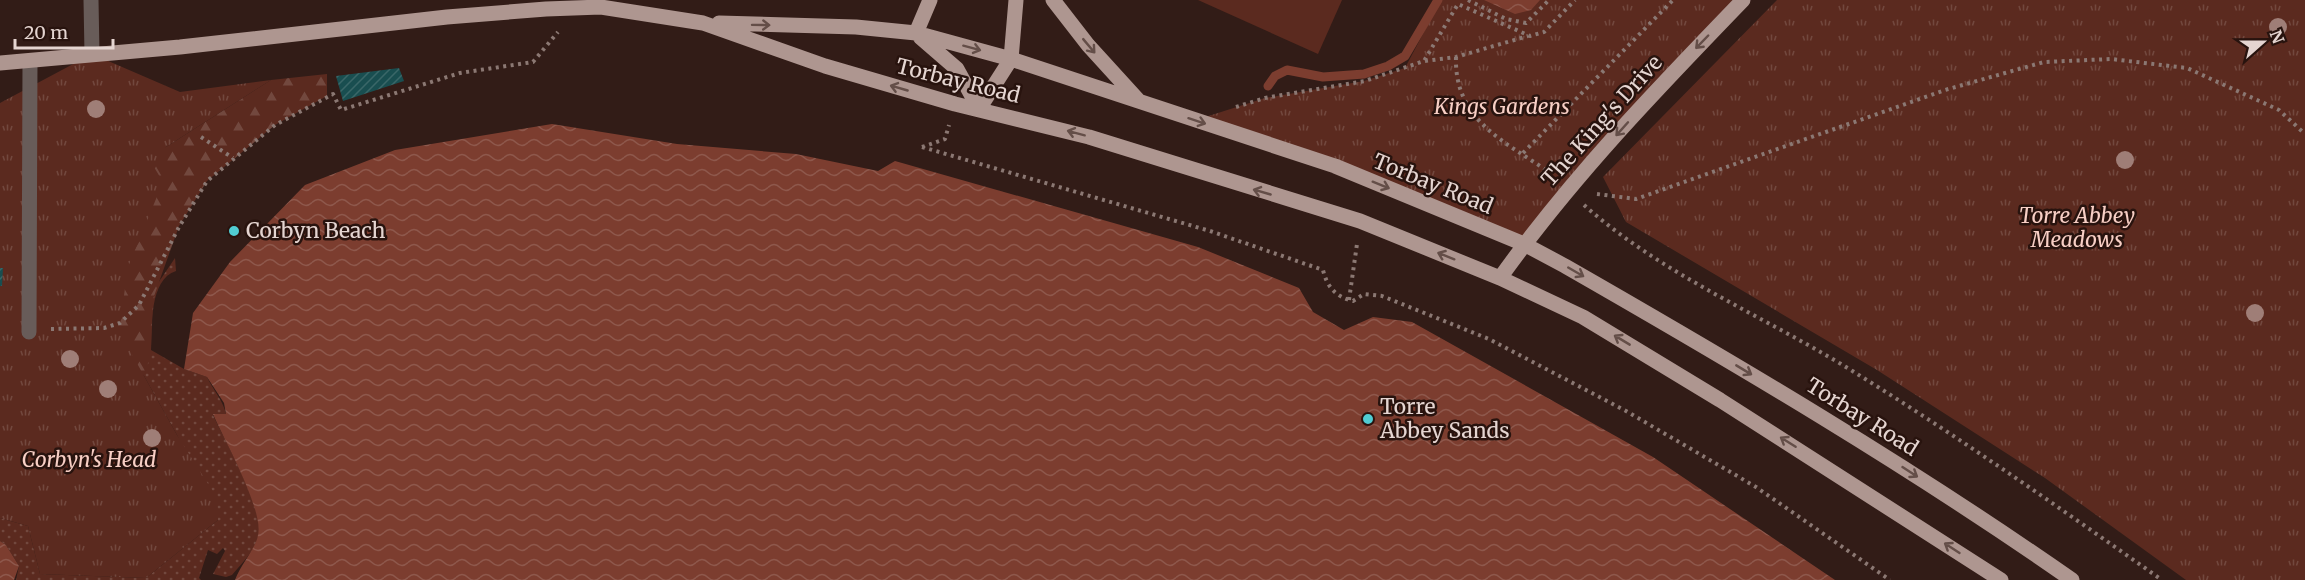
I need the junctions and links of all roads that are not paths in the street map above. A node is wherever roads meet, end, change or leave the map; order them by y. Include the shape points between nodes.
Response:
1 (91, 0) edge
2 (930, 0) edge
3 (1016, 0) edge
4 (1053, 0) edge
5 (1743, 0) edge
6 (703, 23) junction
7 (916, 33) junction
8 (92, 54) junction
9 (1011, 59) junction
10 (30, 61) junction
11 (0, 63) edge
12 (1141, 104) junction
13 (979, 109) junction
14 (1524, 244) junction
15 (1500, 278) junction
16 (29, 332) dead end
17 (2001, 580) edge
18 (2072, 580) edge

1 - 8 street
2 - 7 main road
3 - 9 main road
4 -> 12 main road
5 -> 14 main road, The King's Drive via 1567,189
6 -> 7 main road, Torbay Road via 856,27
6 - 8 main road, Torbay Road via 640,11 578,8 447,17
13 -> 6 main road, Torbay Road via 825,66
7 -> 9 main road, Torbay Road
7 - 13 main road via 957,69
8 - 10 main road, Torbay Road
9 - 12 main road, Torbay Road
9 - 13 main road
10 - 11 main road, Torbay Road
10 - 16 street
12 -> 14 main road, Torbay Road via 1335,166
15 -> 13 main road, Torbay Road via 1360,221 1089,137
14 - 15 main road, The King's Drive
14 -> 18 main road, Torbay Road via 1826,418 1994,525
17 -> 15 main road, Torbay Road via 1583,317

